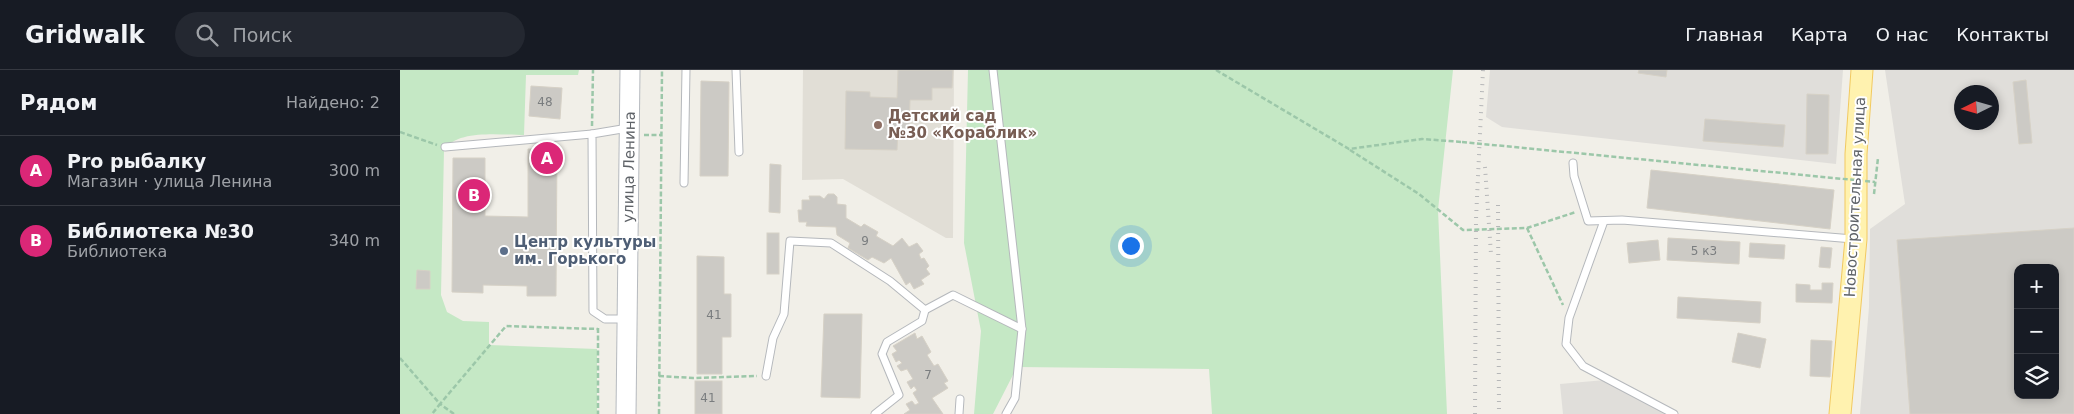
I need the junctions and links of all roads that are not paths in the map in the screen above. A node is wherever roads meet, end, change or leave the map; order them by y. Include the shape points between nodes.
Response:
1 (630, 70) edge
2 (686, 70) edge
3 (736, 70) edge
4 (994, 70) edge
5 (1862, 70) edge
6 (629, 128) junction
7 (592, 134) junction
8 (445, 147) road end
9 (739, 152) dead end
10 (1573, 163) dead end
11 (684, 183) dead end
12 (1604, 220) junction
13 (1856, 239) junction
14 (925, 310) junction
15 (627, 320) junction
16 (1022, 329) junction
17 (766, 376) road end
18 (960, 398) dead end
19 (626, 414) edge
20 (875, 414) edge
21 (959, 414) edge
22 (1006, 414) edge
23 (1674, 414) edge
24 (1840, 414) edge

1 - 6 main road, улица Ленина
2 - 11 lane
3 - 9 lane
4 - 16 lane
5 - 13 main road, Новостроительная улица via 1856,154
6 - 7 lane
6 - 15 main road, улица Ленина
7 - 8 lane
7 - 15 lane via 593,311 605,319
10 - 12 lane via 1588,221
12 - 13 lane
12 - 23 lane via 1569,318 1566,344 1583,366
13 - 24 main road, Новостроительная улица
14 - 16 lane via 953,295
14 - 17 lane via 890,281 831,243 790,241 784,314 774,338
14 - 20 lane via 922,321 887,342 882,354 899,395
15 - 19 main road, улица Ленина
16 - 22 lane via 1015,398
18 - 21 lane

